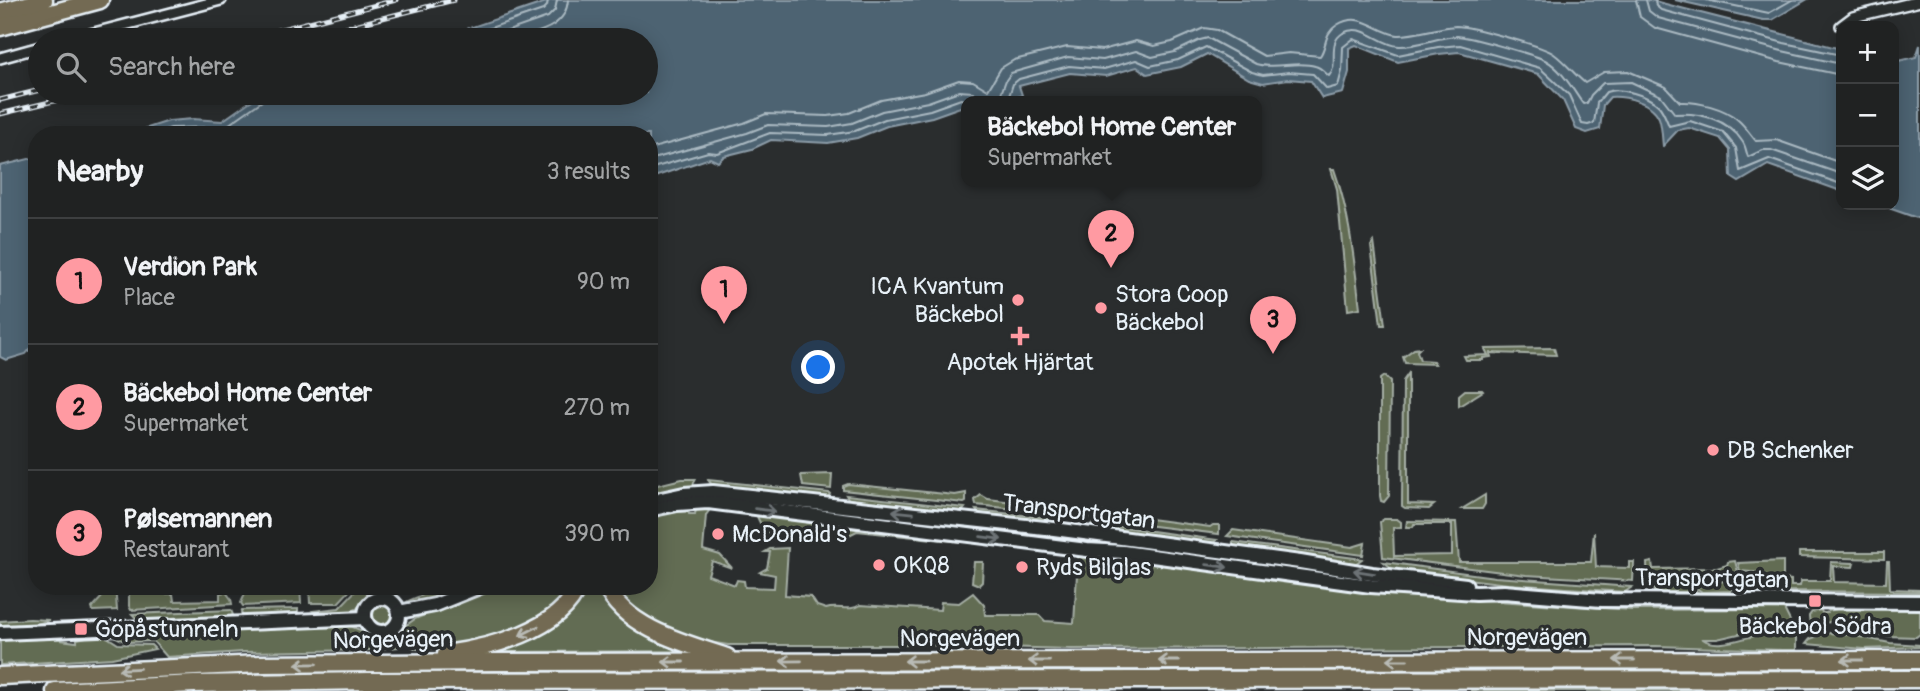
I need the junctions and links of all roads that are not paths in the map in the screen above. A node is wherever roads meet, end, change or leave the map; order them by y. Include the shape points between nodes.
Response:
1 (44, 0) edge
2 (100, 0) edge
3 (221, 0) edge
4 (1920, 1) edge
5 (0, 12) edge
6 (1848, 21) edge
7 (0, 27) edge
8 (113, 28) edge
9 (28, 50) edge
10 (0, 58) edge
11 (658, 501) edge
12 (658, 508) edge
13 (1504, 592) junction
14 (460, 595) edge
15 (573, 595) edge
16 (612, 595) edge
17 (1920, 602) edge
18 (399, 612) junction
19 (365, 618) junction
20 (0, 633) edge
21 (1920, 660) edge
22 (741, 662) junction
23 (351, 663) junction
24 (0, 676) edge
25 (1920, 679) edge
26 (55, 691) edge

1 - 5 highway
2 - 7 highway
3 - 8 street
4 - 6 street
9 - 10 street
13 -> 11 street, Transportgatan via 1153,542 727,493 684,494
12 -> 13 street, Transportgatan via 708,502 1371,586
13 - 17 street, Transportgatan via 1602,600
14 - 18 street
15 -> 23 highway via 549,620 489,647
16 - 22 highway via 650,629
18 - 19 street via 394,603 380,598 368,605
18 - 19 street via 396,624 384,632 375,631
19 - 20 street
21 -> 22 highway, Norgevägen
22 -> 23 highway, Norgevägen
23 -> 24 highway, Norgevägen
25 - 26 highway, Norgevägen via 368,681

